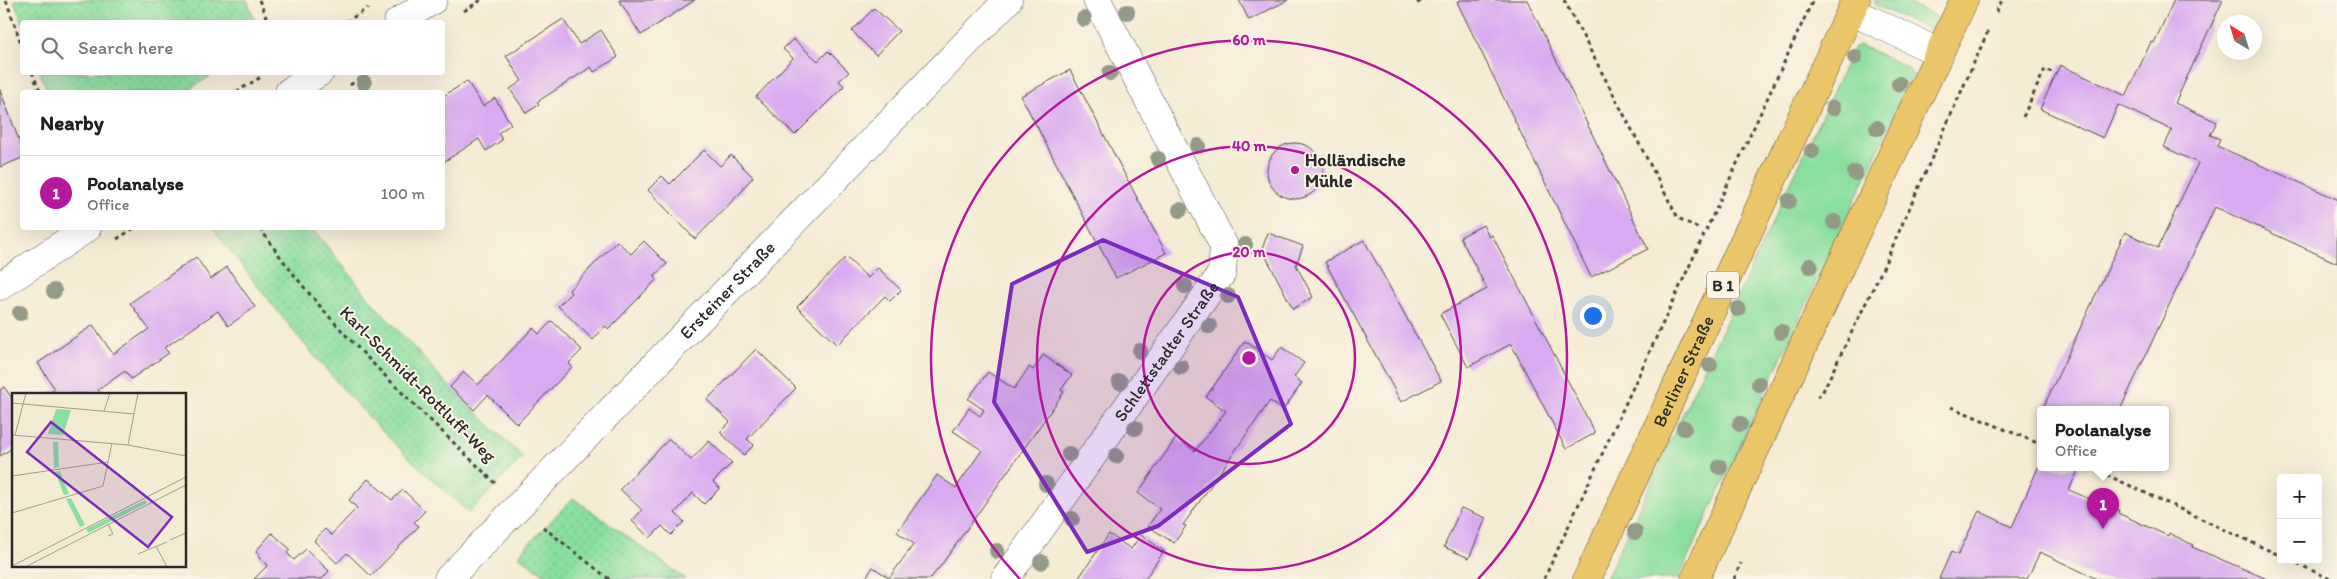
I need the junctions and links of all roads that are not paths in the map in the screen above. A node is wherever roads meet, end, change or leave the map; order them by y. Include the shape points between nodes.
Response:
1 (433, 0) edge
2 (1008, 0) edge
3 (1097, 0) edge
4 (1964, 0) edge
5 (1854, 6) edge
6 (401, 20) edge
7 (1940, 53) junction
8 (315, 75) edge
9 (292, 90) edge
10 (84, 230) edge
11 (0, 286) edge
12 (448, 579) edge
13 (1005, 579) edge
14 (1587, 579) edge
15 (1695, 579) edge

1 - 6 street
2 - 12 street, Ersteiner Straße
3 - 13 street, Schlettstadter Straße via 1224,246 1222,273
4 - 7 main road
5 - 7 street
5 - 14 main road, Berliner Straße / B 1
7 - 15 main road
8 - 9 street
10 - 11 street

